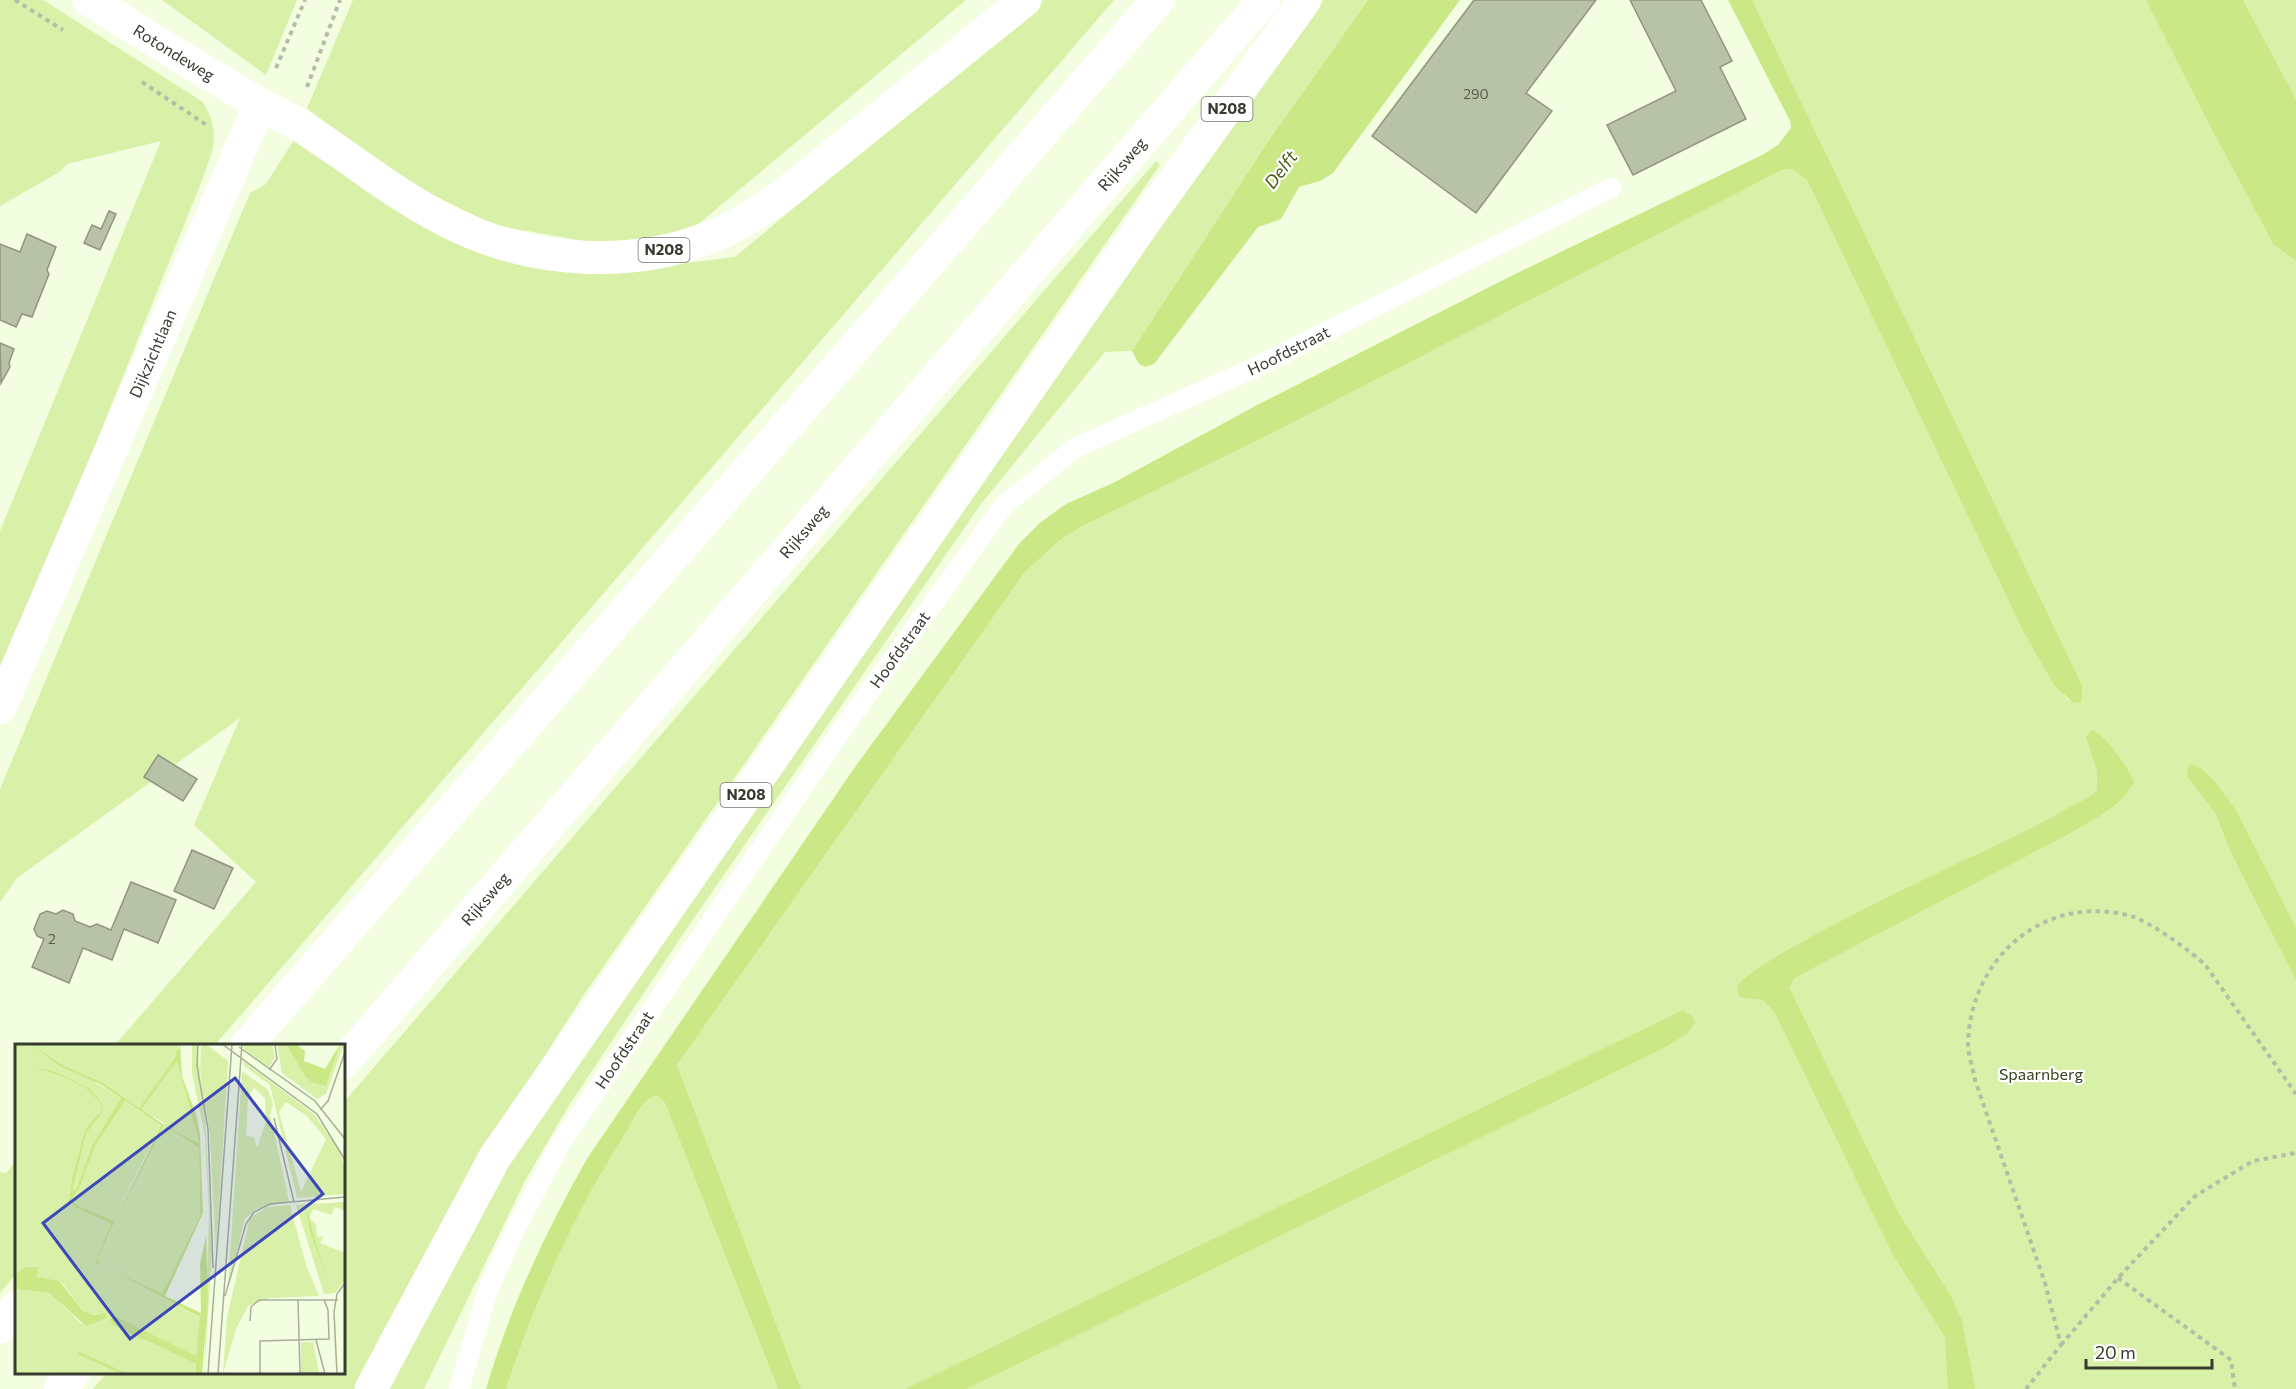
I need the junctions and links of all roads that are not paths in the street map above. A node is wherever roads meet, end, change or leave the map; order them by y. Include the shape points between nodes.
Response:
1 (89, 0) edge
2 (1025, 0) edge
3 (1158, 0) edge
4 (1264, 0) edge
5 (1305, 0) edge
6 (260, 104) junction
7 (1611, 188) dead end
8 (0, 708) edge
9 (248, 1044) edge
10 (345, 1061) edge
11 (15, 1309) edge
12 (0, 1327) edge
13 (72, 1374) edge
14 (60, 1389) edge
15 (371, 1389) edge
16 (459, 1389) edge

1 - 6 main road, Rotondeweg
2 - 6 main road, N208 via 758,213 713,236 629,256 537,252 457,226
3 - 9 main road
4 - 10 main road, Rijksweg / N208
5 - 15 main road, N208 via 1148,217 495,1157
6 - 8 main road, Dijkzichtlaan
7 - 16 lane, Hoofdstraat via 1254,368 1075,448 1004,505 841,731 560,1144 488,1290
11 - 12 main road
13 - 14 main road

